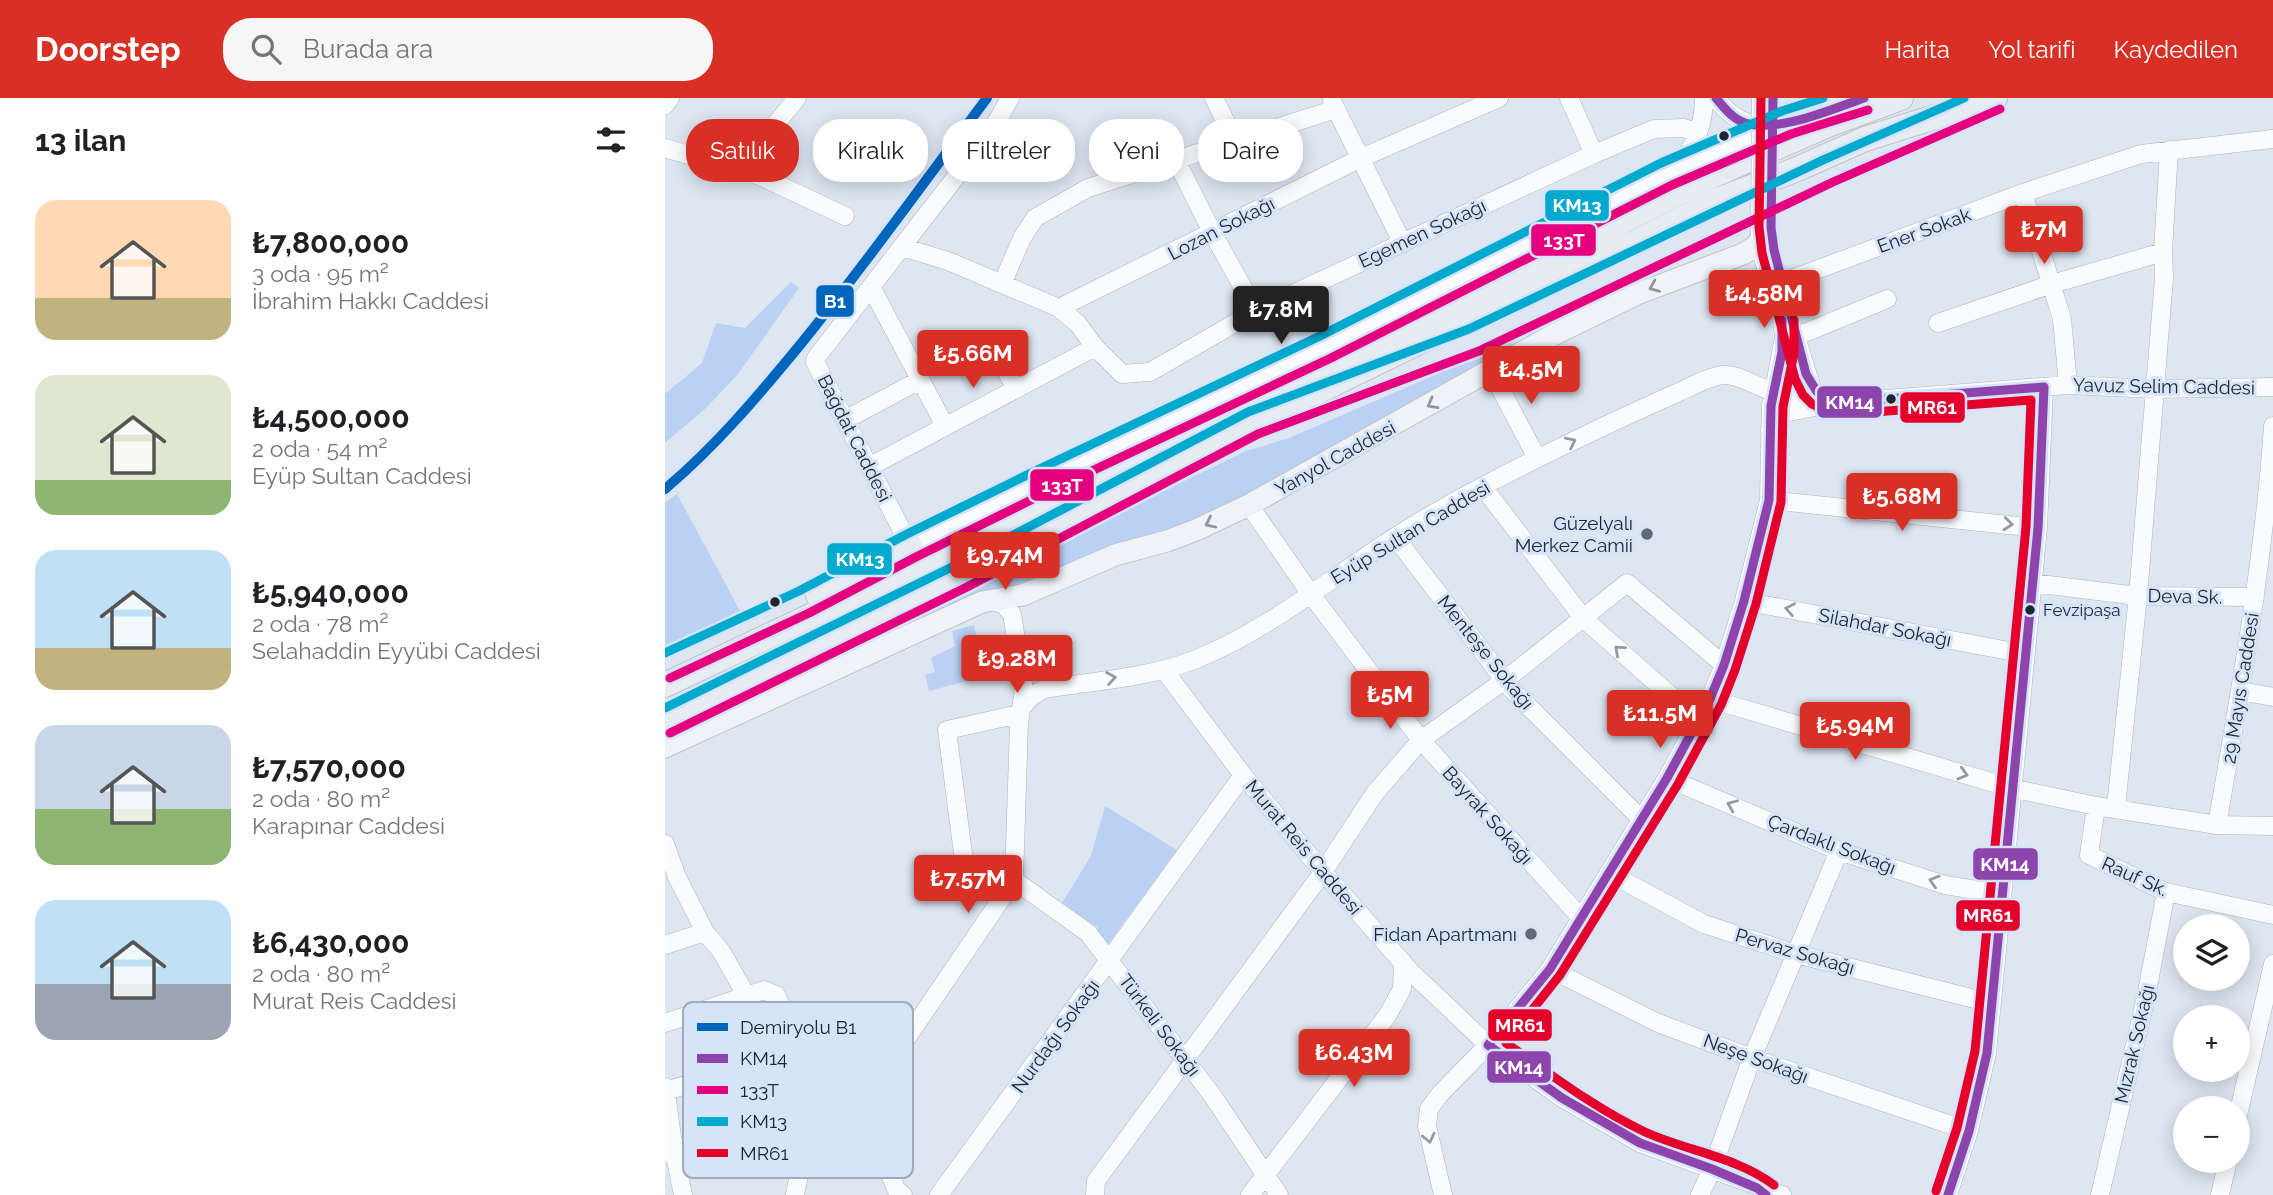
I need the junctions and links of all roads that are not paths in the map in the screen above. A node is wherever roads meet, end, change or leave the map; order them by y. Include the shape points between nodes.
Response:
1 (670, 98) edge
2 (797, 98) edge
3 (1010, 98) edge
4 (1214, 98) edge
5 (1499, 98) edge
6 (1569, 98) edge
7 (1704, 98) edge
8 (1716, 98) edge
9 (1761, 98) edge
10 (1773, 98) edge
11 (1864, 98) edge
12 (1901, 98) edge
13 (1995, 98) edge
14 (1333, 103) edge
15 (665, 105) edge
16 (780, 119) edge
17 (1224, 119) edge
18 (1292, 119) edge
19 (1787, 122) junction
20 (1698, 133) junction
21 (2273, 139) edge
22 (665, 148) edge
23 (2169, 149) junction
24 (686, 154) edge
25 (1594, 154) junction
26 (1361, 158) junction
27 (1667, 174) junction
28 (1184, 176) edge
29 (773, 182) edge
30 (1107, 182) edge
31 (2023, 193) junction
32 (845, 216) dead end
33 (1212, 232) junction
34 (1764, 234) junction
35 (1402, 242) junction
36 (902, 247) junction
37 (2163, 252) junction
38 (1781, 283) junction
39 (1002, 284) junction
40 (2052, 284) junction
41 (871, 287) junction
42 (1887, 299) dead end
43 (1059, 308) junction
44 (1256, 311) junction
45 (1938, 323) dead end
46 (1795, 337) junction
47 (991, 342) dead end
48 (1095, 346) junction
49 (1491, 371) junction
50 (1806, 374) junction
51 (920, 380) junction
52 (2068, 385) junction
53 (2044, 387) junction
54 (2273, 387) edge
55 (1016, 389) junction
56 (2155, 389) junction
57 (1776, 391) junction
58 (1835, 403) junction
59 (845, 420) junction
60 (945, 426) junction
61 (2273, 426) edge
62 (1770, 429) junction
63 (1537, 458) junction
64 (869, 467) junction
65 (1483, 487) junction
66 (2271, 495) edge
67 (1769, 500) junction
68 (1249, 505) junction
69 (2038, 528) junction
70 (1395, 537) junction
71 (909, 546) junction
72 (2032, 583) junction
73 (1036, 590) junction
74 (1310, 593) junction
75 (2138, 596) junction
76 (2255, 597) junction
77 (992, 600) junction
78 (1745, 601) junction
79 (1584, 619) junction
80 (1014, 620) junction
81 (2025, 654) junction
82 (1724, 665) junction
83 (665, 667) edge
84 (1021, 668) junction
85 (1164, 670) junction
86 (1505, 680) junction
87 (665, 685) edge
88 (1044, 688) junction
89 (2240, 691) junction
90 (2273, 697) edge
91 (1710, 699) junction
92 (1020, 711) junction
93 (665, 722) edge
94 (1421, 740) junction
95 (665, 747) edge
96 (1243, 775) junction
97 (1667, 778) junction
98 (2011, 788) junction
99 (2096, 806) junction
100 (2116, 807) junction
101 (1642, 820) junction
102 (2217, 825) junction
103 (2273, 826) edge
104 (665, 844) edge
105 (1839, 851) junction
106 (965, 869) dead end
107 (1323, 873) junction
108 (1609, 873) junction
109 (671, 879) edge
110 (1014, 880) junction
111 (2166, 892) junction
112 (2001, 894) junction
113 (2273, 915) edge
114 (1581, 918) junction
115 (705, 932) junction
116 (665, 944) edge
117 (1796, 954) junction
118 (1110, 960) junction
119 (1403, 962) junction
120 (2273, 964) edge
121 (1550, 969) junction
122 (746, 995) junction
123 (726, 1002) edge
124 (779, 1002) edge
125 (1991, 1003) junction
126 (683, 1017) edge
127 (665, 1023) edge
128 (913, 1029) edge
129 (1488, 1045) junction
130 (1185, 1058) junction
131 (1752, 1058) junction
132 (683, 1084) edge
133 (665, 1089) edge
134 (2242, 1096) edge
135 (1969, 1130) junction
136 (669, 1152) edge
137 (1712, 1169) junction
138 (2225, 1173) edge
139 (1265, 1174) junction
140 (891, 1178) edge
141 (1762, 1191) edge
142 (683, 1195) edge
143 (789, 1195) edge
144 (796, 1195) edge
145 (903, 1195) edge
146 (939, 1195) edge
147 (1095, 1195) edge
148 (1250, 1195) edge
149 (1279, 1195) edge
150 (1443, 1195) edge
151 (1700, 1195) edge
152 (1782, 1195) edge
153 (1948, 1195) edge
154 (2100, 1195) edge
155 (2220, 1195) edge

1 - 15 street
2 - 16 street
3 - 36 street, Bağdat Caddesi
4 - 17 street
5 - 26 street, Lozan Sokağı
6 - 25 street
7 - 20 street
8 - 19 street via 1744,123
9 - 34 street, bridge
10 - 34 street
11 - 19 highway
12 - 87 highway via 1712,176 1505,281
13 - 93 highway via 1865,139 1718,200 1202,448 962,576
14 - 18 street
14 - 26 street
19 - 27 street
20 - 25 street, Egemen Sokağı via 1684,128 1654,130
20 - 27 street via 1688,153
21 - 23 street, Ener Sokak
22 - 24 street
23 - 31 street, Ener Sokak
23 - 37 street
25 - 35 street, Egemen Sokağı
26 - 33 street, Lozan Sokağı
26 - 35 street
27 - 71 street via 1325,347
28 - 33 street
29 - 32 street
30 - 39 street via 1035,218
31 - 38 street, Ener Sokak
31 - 40 street
33 - 43 street, Lozan Sokağı
33 - 44 street
34 - 38 street
34 -> 49 main road, Yanyol Caddesi via 1744,254 1637,293
34 - 57 street via 1762,254 1783,328
35 - 44 street, Egemen Sokağı
36 - 39 street, Egemen Sokağı
36 - 41 street, Bağdat Caddesi
37 - 40 street
37 - 56 street
38 - 46 street
39 - 43 street, Egemen Sokağı
40 - 45 street
40 - 52 street via 2062,319
41 - 51 street
41 - 59 street, Bağdat Caddesi via 815,362
42 - 46 street
43 - 48 street, Egemen Sokağı
44 - 48 street, Egemen Sokağı via 1150,372 1122,374
46 - 50 street
47 - 55 street
48 - 55 street
49 - 63 street
49 -> 68 main road, Yanyol Caddesi
50 - 57 street via 1800,396 1791,398
50 - 58 street via 1812,390
51 - 59 street
51 - 60 street
52 - 53 street, Yavuz Selim Caddesi
52 - 56 street, Yavuz Selim Caddesi
53 - 58 street, Yavuz Selim Caddesi
53 - 69 street
54 - 56 street, Yavuz Selim Caddesi
55 - 60 street
56 - 75 street
57 - 62 street
63 -> 57 street, Eyüp Sultan Caddesi via 1724,375
58 - 62 street, Yavuz Selim Caddesi via 1789,412 1779,416
59 - 64 street, Bağdat Caddesi
60 - 64 street
61 - 66 street, 29 Mayıs Caddesi
62 - 67 street
63 - 65 street, Eyüp Sultan Caddesi
64 - 71 street, Bağdat Caddesi
65 - 70 street, Eyüp Sultan Caddesi
65 - 79 street
66 - 76 street, 29 Mayıs Caddesi
67 -> 69 street
67 - 78 street
68 -> 73 main road, Yanyol Caddesi
68 - 74 street, Bayrak Sokağı
69 - 72 street
70 - 74 street, Eyüp Sultan Caddesi
70 - 86 street, Menteşe Sokağı
71 - 83 highway via 804,602
72 - 75 street, Deva Sk.
72 - 81 street
73 - 77 main road, Yanyol Caddesi
73 - 80 street via 1019,606
74 - 85 street, Eyüp Sultan Caddesi via 1227,644
74 - 94 street, Bayrak Sokağı
75 - 76 street, Deva Sk.
75 - 100 street
76 - 89 street, 29 Mayıs Caddesi
77 - 80 street via 1009,609
77 - 95 main road, Yanyol Caddesi
81 -> 78 street, Silahdar Sokağı
78 - 82 street
79 - 82 street via 1627,583
79 - 86 street
91 -> 79 street via 1688,711
80 - 84 street
81 - 98 street
82 - 91 street
84 - 88 street via 1028,680
84 - 92 street via 1024,696
88 -> 85 street, Eyüp Sultan Caddesi
85 - 96 street, Murat Reis Caddesi
86 - 94 street
86 - 101 street, Menteşe Sokağı
88 - 92 street
89 - 90 street
89 - 102 street, 29 Mayıs Caddesi
91 - 97 street
91 -> 98 street
92 - 106 street via 947,730
92 - 110 street
94 - 107 street via 1375,793
94 - 114 street, Bayrak Sokağı
96 - 107 street, Murat Reis Caddesi
96 - 118 street, Nurdağı Sokağı
97 - 101 street
105 -> 97 street, Çardaklı Sokağı
98 - 99 street
98 - 112 street
99 - 100 street
99 - 111 street, Rauf Sk. via 2088,855
100 - 102 street
101 - 108 street
102 - 103 street
104 - 109 street
112 -> 105 street, Çardaklı Sokağı via 1945,885
105 - 117 street
107 - 119 street, Murat Reis Caddesi
107 - 130 street
108 - 114 street
108 - 117 street, Pervaz Sokağı via 1704,924
109 - 115 street
110 - 118 street, Türkeli Sokağı via 1088,933
110 - 128 street
111 - 113 street, Rauf Sk.
111 - 154 street, Mızrak Sokağı
112 - 125 street
114 - 121 street
115 - 116 street
115 - 122 street via 722,951
117 - 125 street, Pervaz Sokağı
117 - 131 street
118 - 130 street, Türkeli Sokağı
118 - 146 street, Nurdağı Sokağı
119 - 129 street, Murat Reis Caddesi
119 - 139 street via 1402,989 1387,1016
120 - 134 street
121 - 129 street
121 - 131 street, Neşe Sokağı via 1658,1023
122 - 123 street
122 - 124 street via 764,990 776,995
125 - 135 street via 1987,1053
126 - 127 street
129 - 137 street, Murat Reis Caddesi via 1562,1098 1640,1143
129 -> 150 street via 1429,1109 1427,1126
130 - 139 street, Türkeli Sokağı
130 - 147 street via 1096,1181
131 - 135 street, Neşe Sokağı
131 - 137 street
132 - 133 street
133 - 136 street
135 - 153 street
136 - 142 street
137 - 141 street, Murat Reis Caddesi
137 - 151 street
138 - 155 street
139 - 148 street
139 - 149 street, Türkeli Sokağı
140 - 145 street
141 - 152 street, Murat Reis Caddesi
143 - 144 street

